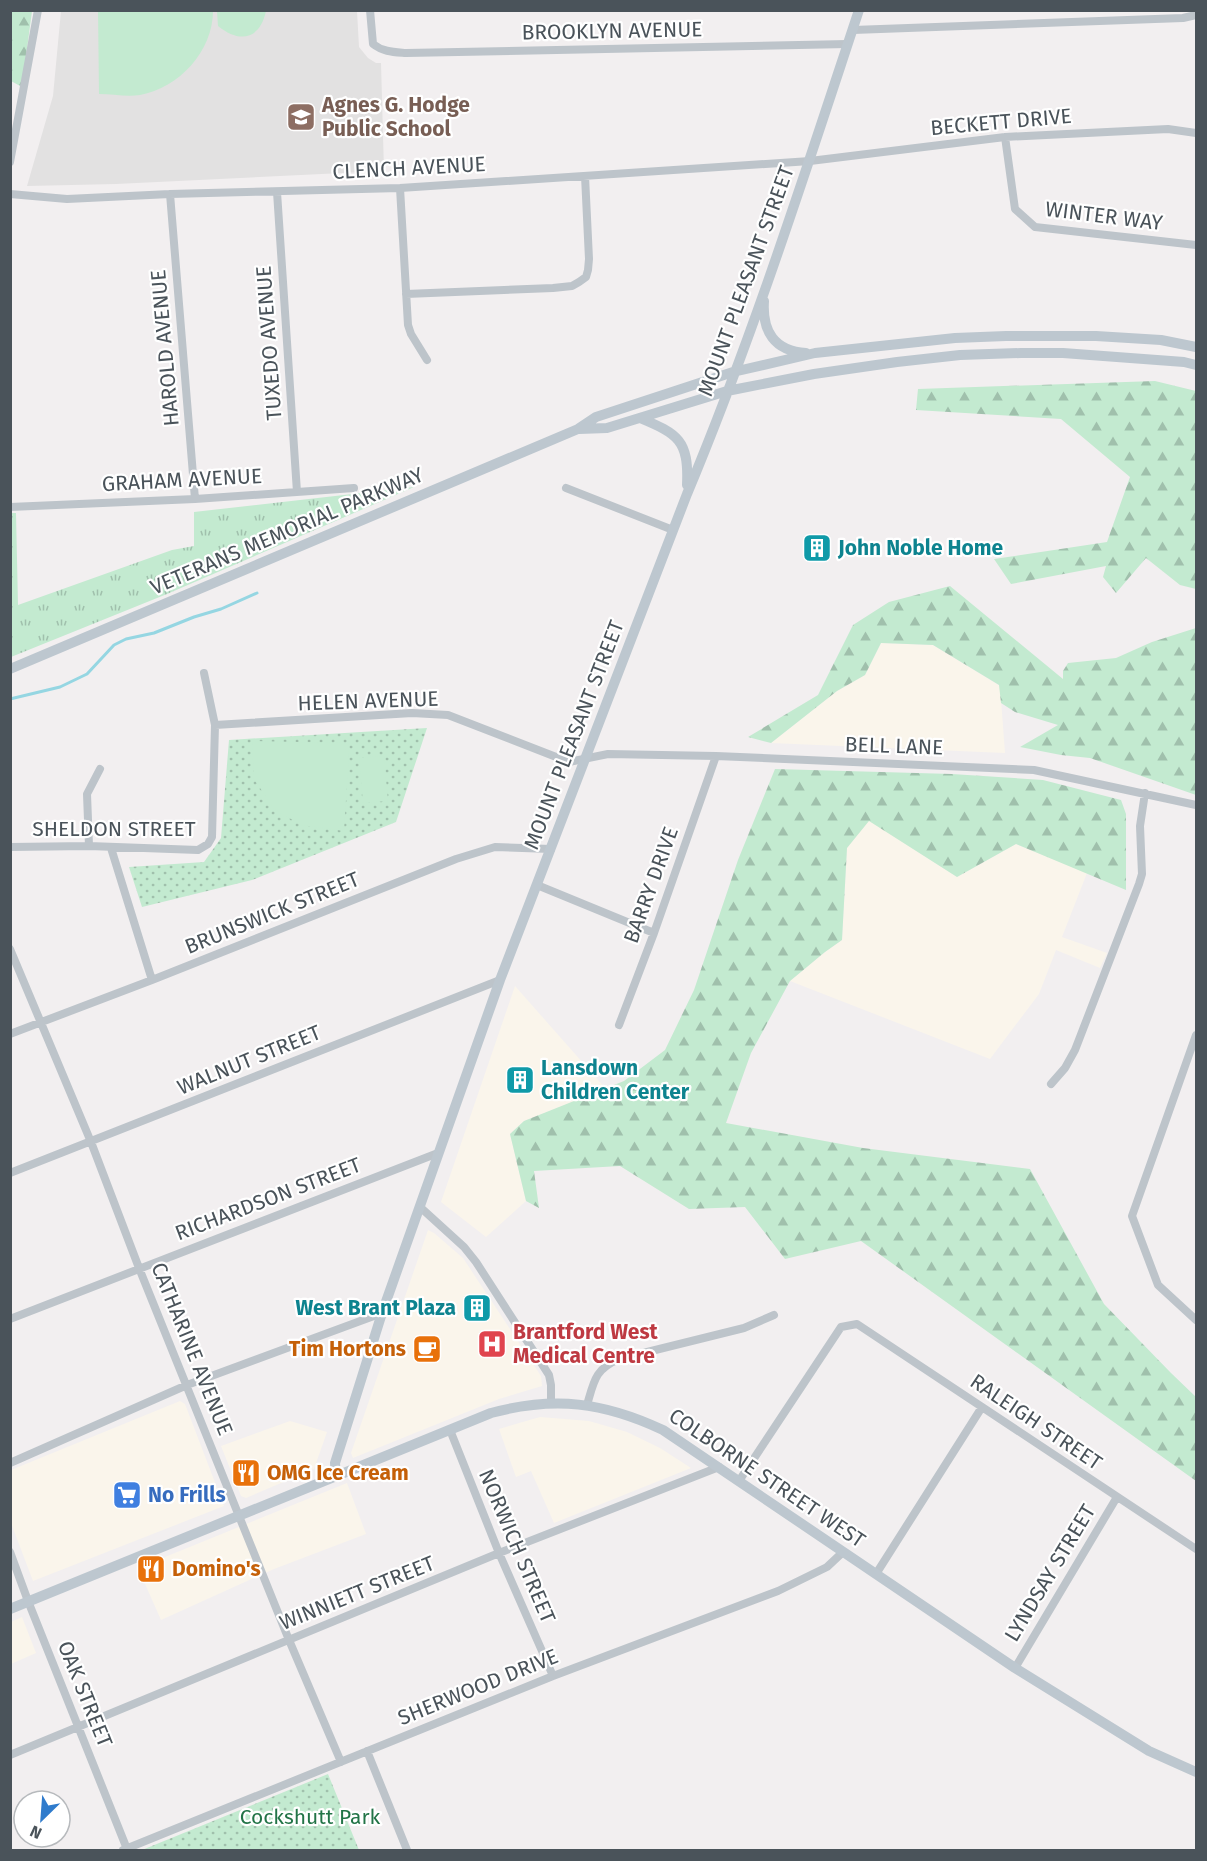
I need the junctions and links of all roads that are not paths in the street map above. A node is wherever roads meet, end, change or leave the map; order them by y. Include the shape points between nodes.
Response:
1 (38, 10) edge
2 (370, 10) edge
3 (860, 10) edge
4 (1197, 15) edge
5 (853, 30) junction
6 (848, 45) junction
7 (1197, 133) edge
8 (1005, 137) junction
9 (810, 161) junction
10 (10, 162) edge
11 (585, 176) junction
12 (400, 188) junction
13 (277, 192) junction
14 (10, 194) edge
15 (170, 194) junction
16 (1197, 245) edge
17 (765, 292) junction
18 (406, 294) junction
19 (1197, 347) edge
20 (815, 353) junction
21 (427, 360) dead end
22 (1197, 365) edge
23 (734, 372) junction
24 (727, 391) junction
25 (640, 418) junction
26 (578, 429) junction
27 (354, 488) dead end
28 (566, 488) dead end
29 (297, 492) junction
30 (687, 494) junction
31 (195, 499) junction
32 (10, 507) edge
33 (673, 530) junction
34 (10, 669) edge
35 (204, 673) dead end
36 (215, 725) junction
37 (716, 756) junction
38 (586, 759) junction
39 (100, 769) dead end
40 (1145, 793) junction
41 (1197, 805) edge
42 (89, 846) junction
43 (10, 847) edge
44 (111, 848) junction
45 (551, 849) junction
46 (537, 885) junction
47 (654, 933) junction
48 (10, 949) edge
49 (152, 980) junction
50 (500, 980) junction
51 (42, 1022) junction
52 (619, 1025) dead end
53 (10, 1034) edge
54 (1197, 1035) edge
55 (1051, 1084) dead end
56 (91, 1142) junction
57 (438, 1153) junction
58 (10, 1173) edge
59 (420, 1207) junction
60 (139, 1268) junction
61 (382, 1313) junction
62 (774, 1315) dead end
63 (10, 1319) edge
64 (1197, 1320) edge
65 (187, 1385) junction
66 (551, 1403) junction
67 (587, 1405) junction
68 (982, 1407) junction
69 (450, 1430) junction
70 (10, 1463) edge
71 (719, 1467) junction
72 (336, 1477) junction
73 (740, 1481) junction
74 (1117, 1497) junction
75 (240, 1516) junction
76 (1197, 1549) edge
77 (10, 1552) edge
78 (843, 1552) junction
79 (499, 1553) junction
80 (876, 1574) junction
81 (28, 1602) junction
82 (10, 1608) edge
83 (289, 1640) junction
84 (1015, 1668) junction
85 (553, 1676) junction
86 (79, 1727) junction
87 (367, 1751) junction
88 (10, 1755) edge
89 (341, 1762) junction
90 (1197, 1772) edge
91 (125, 1850) edge
92 (407, 1851) edge

1 - 10 street
2 - 6 street, BROOKLYN AVENUE via 373,44 389,52
3 - 5 main road, MOUNT PLEASANT STREET
4 - 5 street
5 - 6 main road, MOUNT PLEASANT STREET
6 - 9 main road, MOUNT PLEASANT STREET
7 - 8 street, BECKETT DRIVE via 1168,129
8 - 9 street, BECKETT DRIVE
8 - 16 street, WINTER WAY via 1015,209 1035,227
9 - 11 street, CLENCH AVENUE
9 - 17 main road, MOUNT PLEASANT STREET
11 - 12 street, CLENCH AVENUE
11 - 18 street via 589,259 586,277 579,282 553,288
12 - 13 street, CLENCH AVENUE
12 - 18 street
13 - 15 street, CLENCH AVENUE
13 - 29 street, TUXEDO AVENUE
14 - 15 street, CLENCH AVENUE via 67,199
15 - 31 street, HAROLD AVENUE
17 - 20 main road via 764,313 771,336 786,349
17 - 23 main road, MOUNT PLEASANT STREET
18 - 21 street via 408,325
19 - 20 main road, VETERANS MEMORIAL PARKWAY via 1161,340 1096,336 1006,336
20 - 23 main road, VETERANS MEMORIAL PARKWAY
22 - 24 main road, VETERANS MEMORIAL PARKWAY via 1064,353 960,356 814,374
23 - 24 main road, MOUNT PLEASANT STREET
23 - 26 main road, VETERANS MEMORIAL PARKWAY via 596,417
24 - 25 main road, VETERANS MEMORIAL PARKWAY
24 - 30 main road, MOUNT PLEASANT STREET
25 - 26 main road, VETERANS MEMORIAL PARKWAY via 607,428
25 - 30 main road via 667,429 677,438 688,466
26 - 34 main road, VETERANS MEMORIAL PARKWAY
27 - 29 street, GRAHAM AVENUE
28 - 33 street
29 - 31 street, GRAHAM AVENUE
30 - 33 main road, MOUNT PLEASANT STREET
31 - 32 street, GRAHAM AVENUE
33 - 38 main road, MOUNT PLEASANT STREET
35 - 36 street
36 - 38 street, HELEN AVENUE via 412,713 448,715 569,762
36 - 44 street, SHELDON STREET via 212,837 208,844 198,850
37 - 38 street, BELL LANE via 608,754
37 - 40 street, BELL LANE via 1034,770
37 - 47 street, BARRY DRIVE
38 - 45 main road, MOUNT PLEASANT STREET
39 - 42 street via 87,794
40 - 41 street, BELL LANE
40 - 55 street via 1139,884 1075,1050
42 - 43 street, SHELDON STREET
42 - 44 street, SHELDON STREET
44 - 49 street
45 - 46 main road, MOUNT PLEASANT STREET
45 - 49 street, BRUNSWICK STREET via 495,847 456,859
46 - 47 street
46 - 50 main road, MOUNT PLEASANT STREET
47 - 52 street, BARRY DRIVE
48 - 51 street, CATHARINE AVENUE
49 - 51 street, BRUNSWICK STREET
50 - 56 street, WALNUT STREET
50 - 57 main road, MOUNT PLEASANT STREET
51 - 53 street, BRUNSWICK STREET
51 - 56 street, CATHARINE AVENUE
54 - 64 street via 1132,1215 1158,1285
56 - 58 street, WALNUT STREET
56 - 60 street, CATHARINE AVENUE
57 - 59 main road, MOUNT PLEASANT STREET
57 - 60 street, RICHARDSON STREET
59 - 61 main road, MOUNT PLEASANT STREET
59 - 66 street via 464,1247 489,1281 549,1375
60 - 63 street, RICHARDSON STREET
60 - 65 street, CATHARINE AVENUE
61 - 65 street
61 - 72 main road, MOUNT PLEASANT STREET via 335,1462
62 - 67 street via 744,1328 608,1364 595,1377
65 - 70 street
65 - 75 street, CATHARINE AVENUE
66 - 67 main road, COLBORNE STREET WEST
66 - 69 main road, COLBORNE STREET WEST via 491,1413
67 - 71 main road, COLBORNE STREET WEST via 640,1419
68 - 73 street, RALEIGH STREET via 857,1324 841,1328
68 - 74 street, RALEIGH STREET
68 - 80 street
69 - 72 main road, COLBORNE STREET WEST
69 - 79 street, NORWICH STREET
71 - 73 main road, COLBORNE STREET WEST
71 - 79 street, WINNIETT STREET
72 - 75 main road, COLBORNE STREET WEST
73 - 78 main road, COLBORNE STREET WEST
74 - 76 street, RALEIGH STREET
74 - 84 street, LYNDSAY STREET
75 - 81 main road, COLBORNE STREET WEST
75 - 83 street, CATHARINE AVENUE
77 - 81 street, OAK STREET
78 - 80 main road, COLBORNE STREET WEST
78 - 85 street, SHERWOOD DRIVE via 827,1567 778,1591
79 - 83 street, WINNIETT STREET
79 - 85 street, NORWICH STREET
80 - 84 main road, COLBORNE STREET WEST
81 - 82 main road, COLBORNE STREET WEST
81 - 86 street, OAK STREET
83 - 86 street, WINNIETT STREET
83 - 89 street, CATHARINE AVENUE
84 - 90 main road, COLBORNE STREET WEST via 1149,1751
85 - 87 street, SHERWOOD DRIVE
86 - 88 street, WINNIETT STREET
86 - 91 street, OAK STREET
87 - 89 street, SHERWOOD DRIVE
87 - 92 street
89 - 91 street, SHERWOOD DRIVE

